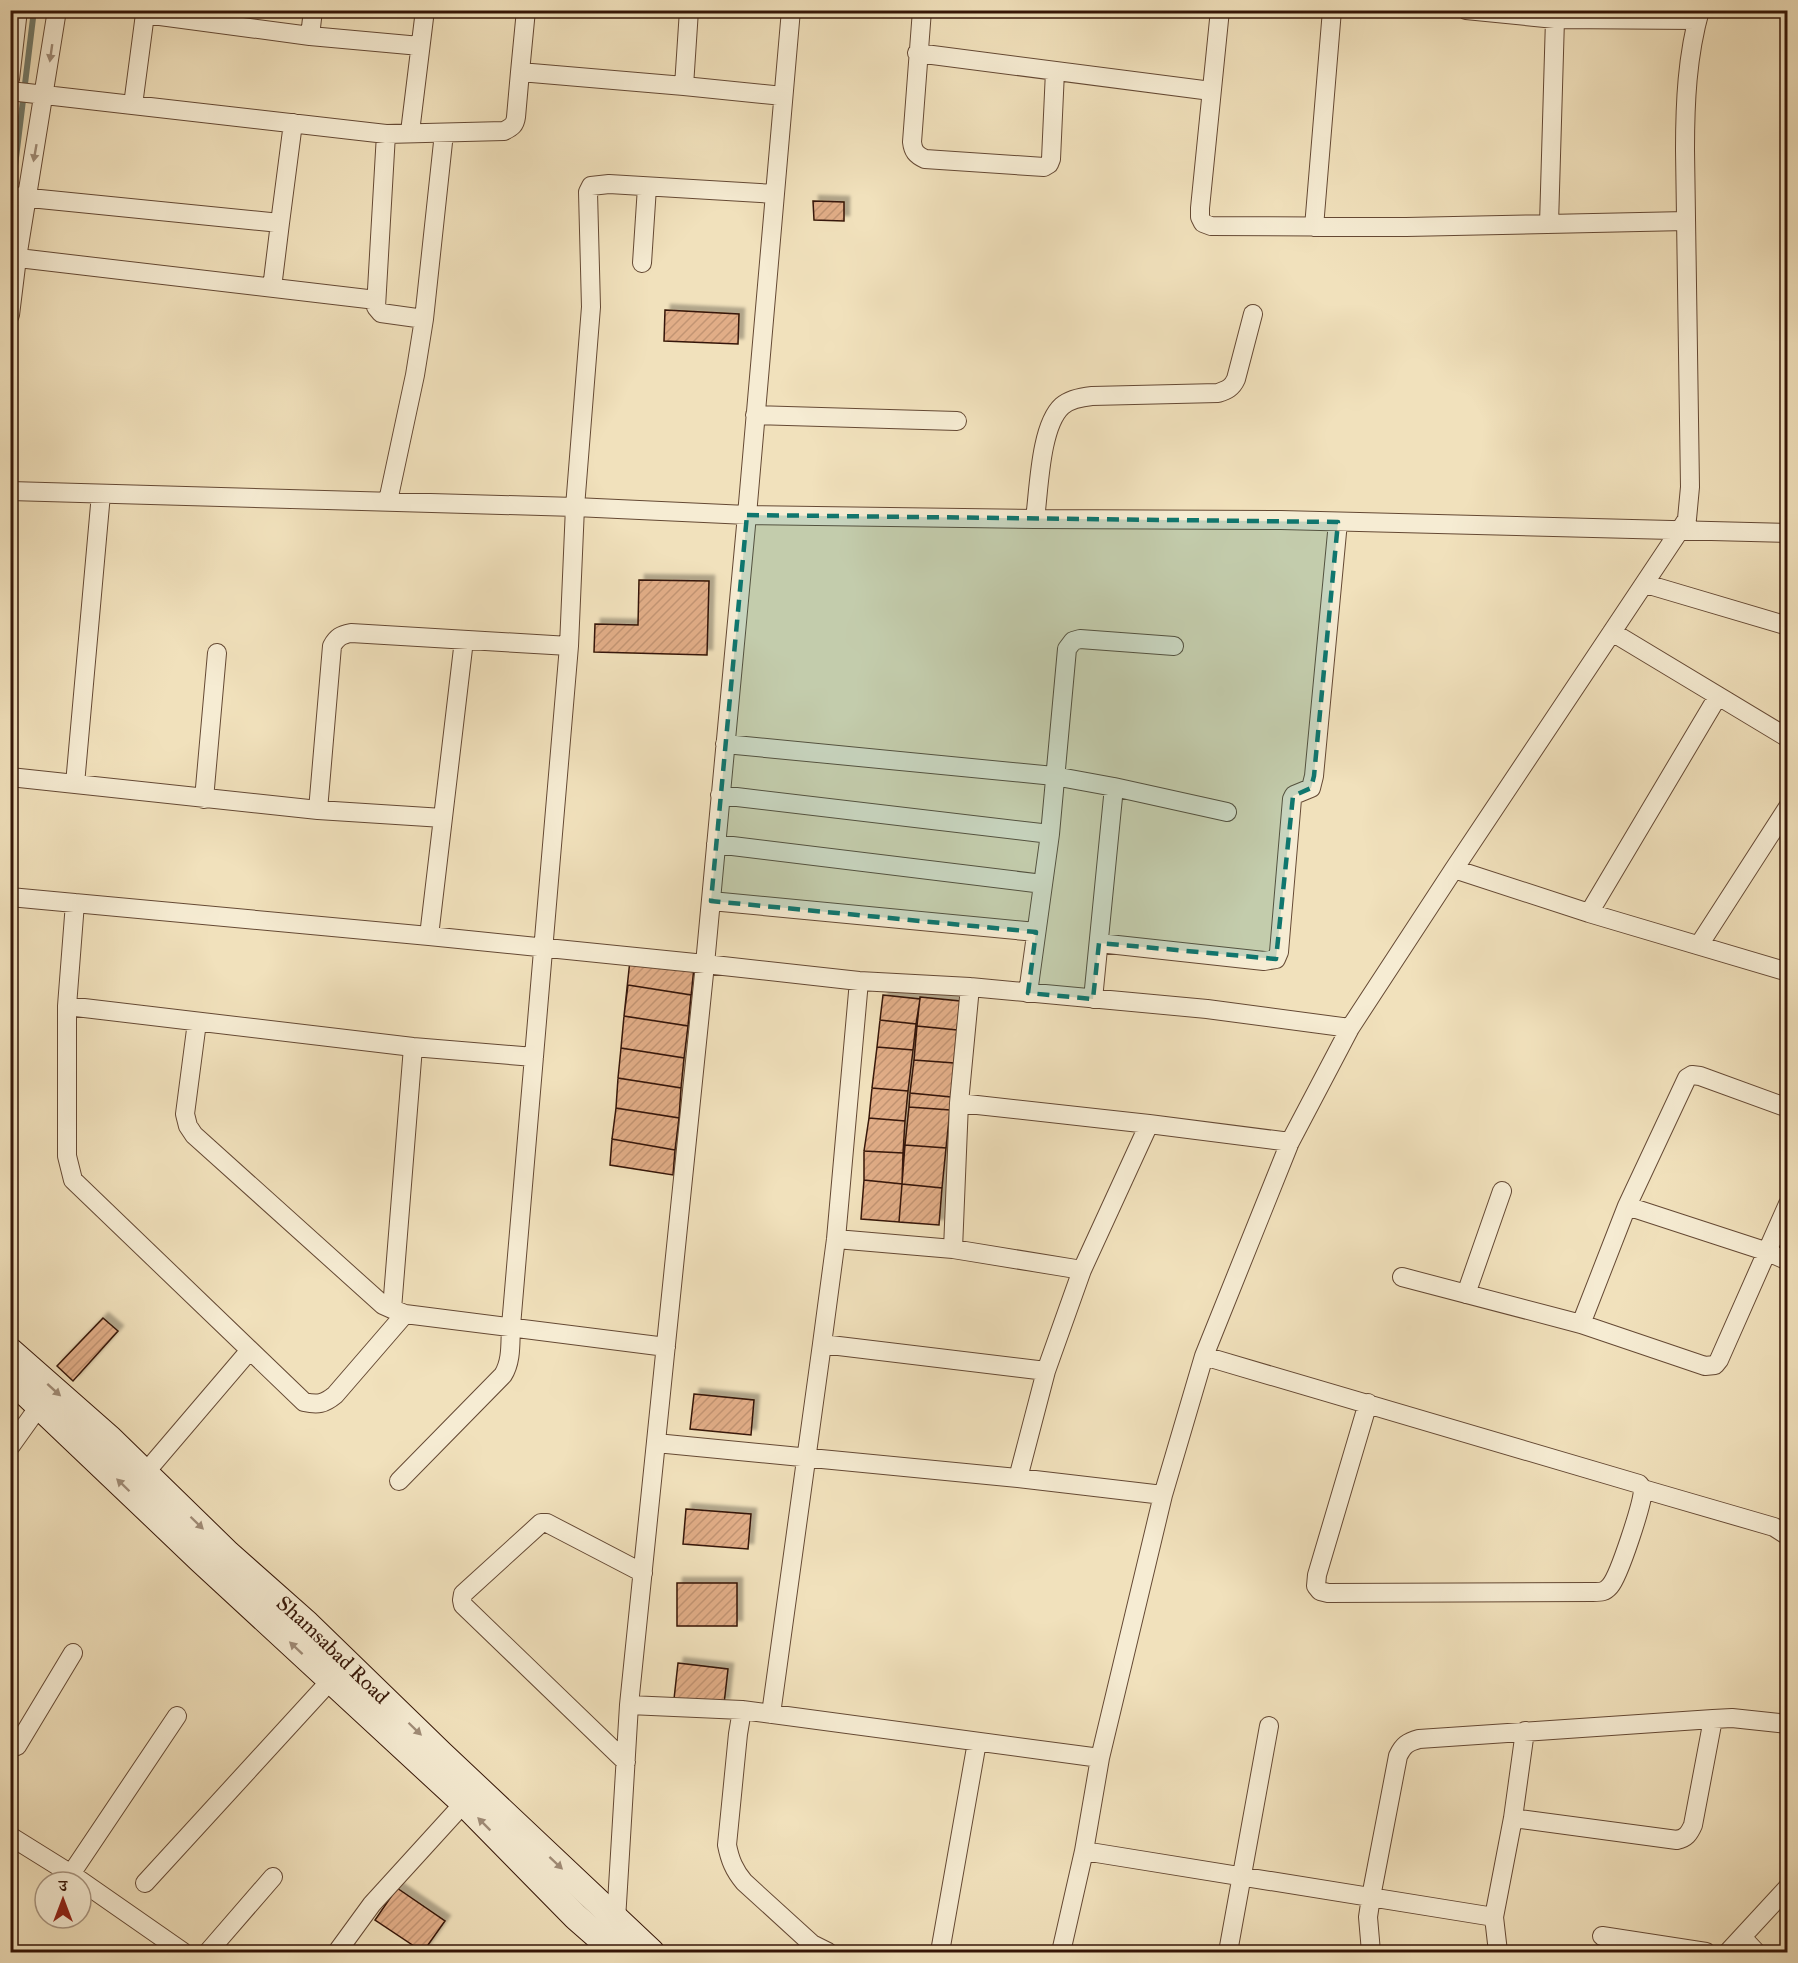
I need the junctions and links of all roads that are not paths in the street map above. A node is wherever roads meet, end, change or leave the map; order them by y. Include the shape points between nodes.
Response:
1 (57, 10) edge
2 (313, 10) edge
3 (425, 10) edge
4 (526, 10) edge
5 (689, 10) edge
6 (791, 10) edge
7 (922, 10) edge
8 (1220, 10) edge
9 (1332, 10) edge
10 (1466, 10) edge
11 (145, 12) edge
12 (1698, 15) edge
13 (15, 19) edge
14 (1555, 19) junction
15 (310, 36) junction
16 (420, 46) junction
17 (917, 53) junction
18 (1055, 71) junction
19 (520, 72) junction
20 (10, 80) edge
21 (684, 86) junction
22 (10, 91) edge
23 (1211, 91) junction
24 (42, 95) junction
25 (783, 96) junction
26 (133, 105) junction
27 (293, 123) junction
28 (410, 132) junction
29 (444, 133) junction
30 (386, 134) junction
31 (647, 187) junction
32 (775, 194) junction
33 (19, 197) edge
34 (1686, 221) junction
35 (280, 223) junction
36 (1549, 224) junction
37 (1314, 227) junction
38 (14, 258) edge
39 (642, 263) dead end
40 (272, 288) junction
41 (376, 300) junction
42 (1253, 314) dead end
43 (10, 315) edge
44 (424, 319) junction
45 (755, 415) junction
46 (957, 421) dead end
47 (10, 491) edge
48 (101, 494) junction
49 (388, 501) junction
50 (575, 507) junction
51 (747, 515) junction
52 (1035, 519) junction
53 (1338, 522) junction
54 (1680, 530) junction
55 (1788, 534) edge
56 (1646, 584) junction
57 (1788, 626) edge
58 (1612, 632) junction
59 (464, 640) junction
60 (569, 646) junction
61 (1174, 646) dead end
62 (217, 653) dead end
63 (1718, 696) junction
64 (1788, 738) edge
65 (725, 744) junction
66 (1054, 776) junction
67 (10, 777) edge
68 (75, 784) junction
69 (1114, 787) junction
70 (720, 795) junction
71 (204, 799) junction
72 (318, 810) junction
73 (1227, 812) dead end
74 (1785, 816) edge
75 (443, 818) junction
76 (1050, 834) junction
77 (716, 844) junction
78 (1454, 869) junction
79 (1043, 884) junction
80 (10, 897) edge
81 (711, 901) junction
82 (75, 903) junction
83 (1589, 913) junction
84 (1036, 932) junction
85 (429, 936) junction
86 (1099, 943) junction
87 (1700, 945) junction
88 (544, 948) junction
89 (705, 964) junction
90 (1788, 972) edge
91 (860, 981) junction
92 (970, 987) junction
93 (1028, 993) junction
94 (1093, 999) junction
95 (67, 1006) junction
96 (197, 1022) junction
97 (1350, 1028) junction
98 (412, 1047) junction
99 (534, 1057) junction
100 (958, 1103) junction
101 (1788, 1108) edge
102 (1149, 1124) junction
103 (1290, 1142) junction
104 (1502, 1191) dead end
105 (1788, 1204) edge
106 (1627, 1206) junction
107 (836, 1239) junction
108 (953, 1249) junction
109 (1768, 1252) junction
110 (1788, 1261) edge
111 (1082, 1270) junction
112 (1402, 1277) dead end
113 (1466, 1293) junction
114 (399, 1311) junction
115 (1581, 1324) junction
116 (511, 1326) junction
117 (822, 1344) junction
118 (666, 1347) junction
119 (250, 1350) junction
120 (10, 1351) edge
121 (1204, 1356) junction
122 (1046, 1371) junction
123 (10, 1378) edge
124 (1368, 1403) junction
125 (40, 1405) junction
126 (656, 1443) junction
127 (10, 1447) edge
128 (805, 1457) junction
129 (145, 1473) junction
130 (1018, 1478) junction
131 (399, 1481) dead end
132 (1643, 1489) junction
133 (1163, 1495) junction
134 (1787, 1532) edge
135 (643, 1573) junction
136 (73, 1653) dead end
137 (331, 1680) junction
138 (629, 1705) junction
139 (742, 1710) junction
140 (771, 1714) junction
141 (177, 1716) dead end
142 (1713, 1719) junction
143 (1788, 1724) edge
144 (1269, 1726) dead end
145 (1525, 1731) junction
146 (977, 1742) junction
147 (13, 1748) edge
148 (1100, 1758) junction
149 (626, 1762) junction
150 (464, 1803) junction
151 (1513, 1818) junction
152 (10, 1836) edge
153 (1084, 1851) junction
154 (65, 1870) edge
155 (74, 1870) edge
156 (1241, 1876) junction
157 (273, 1877) dead end
158 (145, 1883) dead end
159 (1788, 1887) edge
160 (93, 1890) edge
161 (1371, 1897) junction
162 (1494, 1917) junction
163 (1742, 1937) junction
164 (612, 1938) edge
165 (1608, 1942) edge
166 (180, 1952) edge
167 (208, 1953) edge
168 (337, 1953) edge
169 (651, 1953) edge
170 (828, 1953) edge
171 (940, 1953) edge
172 (1060, 1953) edge
173 (1228, 1953) edge
174 (1371, 1953) edge
175 (1498, 1953) edge
176 (1706, 1953) edge
177 (1728, 1953) edge
178 (1756, 1953) edge

1 -> 24 street
2 - 15 street
3 - 16 street
4 - 19 street
5 - 21 street
6 - 25 street
7 - 17 street
8 - 23 street
9 - 37 street
10 - 14 street
11 - 15 street
11 - 26 street
12 - 14 street
12 - 34 street via 1686,94
13 - 20 street
14 - 36 street
15 - 16 street
16 - 28 street
17 - 18 street
17 - 18 street via 912,142 917,156 925,159 1044,167 1049,164
18 - 23 street
19 - 21 street
19 - 29 street via 515,124 511,128
21 - 25 street
22 - 24 street
23 - 37 street via 1200,208 1203,223
24 - 26 street
24 -> 33 street
25 - 32 street
26 - 27 street
27 - 30 street
27 - 35 street
28 - 29 street
28 - 30 street
29 - 44 street
30 - 41 street
31 - 32 street
31 - 39 street
31 - 50 street via 595,184 588,192 591,307
32 - 45 street
33 - 35 street
33 - 38 street
34 - 36 street
34 - 54 street via 1690,486 1687,519
35 - 40 street
36 - 37 street
38 - 40 street
38 - 43 street
40 - 41 street
41 - 44 street via 381,313
42 - 52 street via 1236,378 1227,390 1092,396 1076,398 1062,406 1046,433
44 - 49 street
45 - 46 street
45 - 51 street
47 - 48 street
48 - 49 street
48 - 68 street
49 - 50 street
50 - 51 street
50 - 60 street
51 - 52 street
51 - 65 street
52 - 53 street
53 - 54 street
53 - 86 street via 1314,776 1311,788 1292,799 1280,952 1276,959 1263,961
54 - 55 street
54 - 56 street
56 - 57 street
56 - 58 street
58 - 63 street
58 - 78 street
59 - 60 street
59 - 72 street via 351,633 336,640 332,646
59 - 75 street
60 - 88 street
61 - 66 street via 1073,641 1068,649
62 - 71 street
63 - 64 street
63 - 83 street
65 - 66 street
65 - 70 street
66 - 69 street
66 - 76 street
67 - 68 street
68 - 71 street
69 - 73 street
69 - 86 street
70 - 76 street
70 - 77 street
71 - 72 street
72 - 75 street
74 - 87 street
75 - 85 street
76 - 79 street
77 - 79 street
77 - 81 street
78 - 83 street
78 - 97 street
79 - 84 street
80 - 82 street
81 - 84 street
81 - 89 street
82 - 85 street
82 - 95 street
83 - 87 street
84 - 93 street
85 - 88 street
86 - 94 street
87 - 90 street
88 - 89 street
88 - 99 street
89 - 91 street
89 - 118 street
91 - 92 street
91 - 107 street
92 - 93 street
92 - 100 street
93 - 94 street
94 - 97 street
95 - 96 street
95 - 119 street via 67,1156 73,1180
96 - 98 street
96 - 114 street via 185,1114 194,1135 383,1305
97 - 103 street
98 - 99 street
98 - 114 street
99 - 116 street
100 - 102 street
100 - 108 street
101 - 106 street via 1700,1076 1687,1077
102 - 103 street
102 - 111 street
103 - 121 street
104 - 113 street
105 - 109 street
106 - 109 street
106 - 115 street
107 - 108 street
107 - 117 street
108 - 111 street
109 - 110 street
109 - 115 street via 1715,1365 1705,1366
111 - 122 street
112 - 113 street
113 - 115 street
114 - 116 street
114 - 119 street via 326,1403 304,1402
116 - 118 street
116 - 131 street via 508,1368 503,1375
117 - 122 street
117 - 128 street
118 - 126 street
119 - 129 street
120 -> 129 main road, Shamsabad Road
121 - 124 street
121 - 133 street
122 - 130 street
123 - 125 main road, Shamsabad Road
124 - 132 street via 1634,1481
124 - 132 street via 1317,1575 1316,1586 1320,1591 1603,1592 1613,1582 1640,1510
125 - 127 street
137 -> 125 main road, Shamsabad Road
126 - 128 street
126 - 135 street
128 - 130 street
128 - 140 street
129 -> 164 main road, Shamsabad Road via 449,1762
130 - 133 street
132 - 134 street
133 - 148 street
135 - 138 street
135 - 149 street via 548,1523 541,1523 463,1594 462,1600
136 - 147 street
137 - 150 main road, Shamsabad Road
137 - 158 street
138 - 139 street
138 - 149 street
139 - 140 street
139 - 170 street via 727,1845 729,1859 744,1882 812,1944
140 - 146 street
141 - 155 street
142 - 143 street
142 - 145 street
142 - 151 street via 1693,1825 1683,1839
144 - 156 street
145 - 151 street
145 - 161 street via 1419,1739 1402,1747
146 - 148 street
146 - 171 street
148 - 153 street
149 - 164 street
164 -> 150 main road, Shamsabad Road via 576,1917
150 - 168 street via 372,1904
151 - 162 street
152 - 154 street
153 - 156 street
153 - 172 street
156 - 161 street
156 - 173 street
157 - 167 street
159 - 163 street
160 - 166 street
161 - 162 street
161 - 174 street
162 - 175 street
163 - 177 street
163 - 178 street
164 - 169 main road, Shamsabad Road
165 - 176 street

